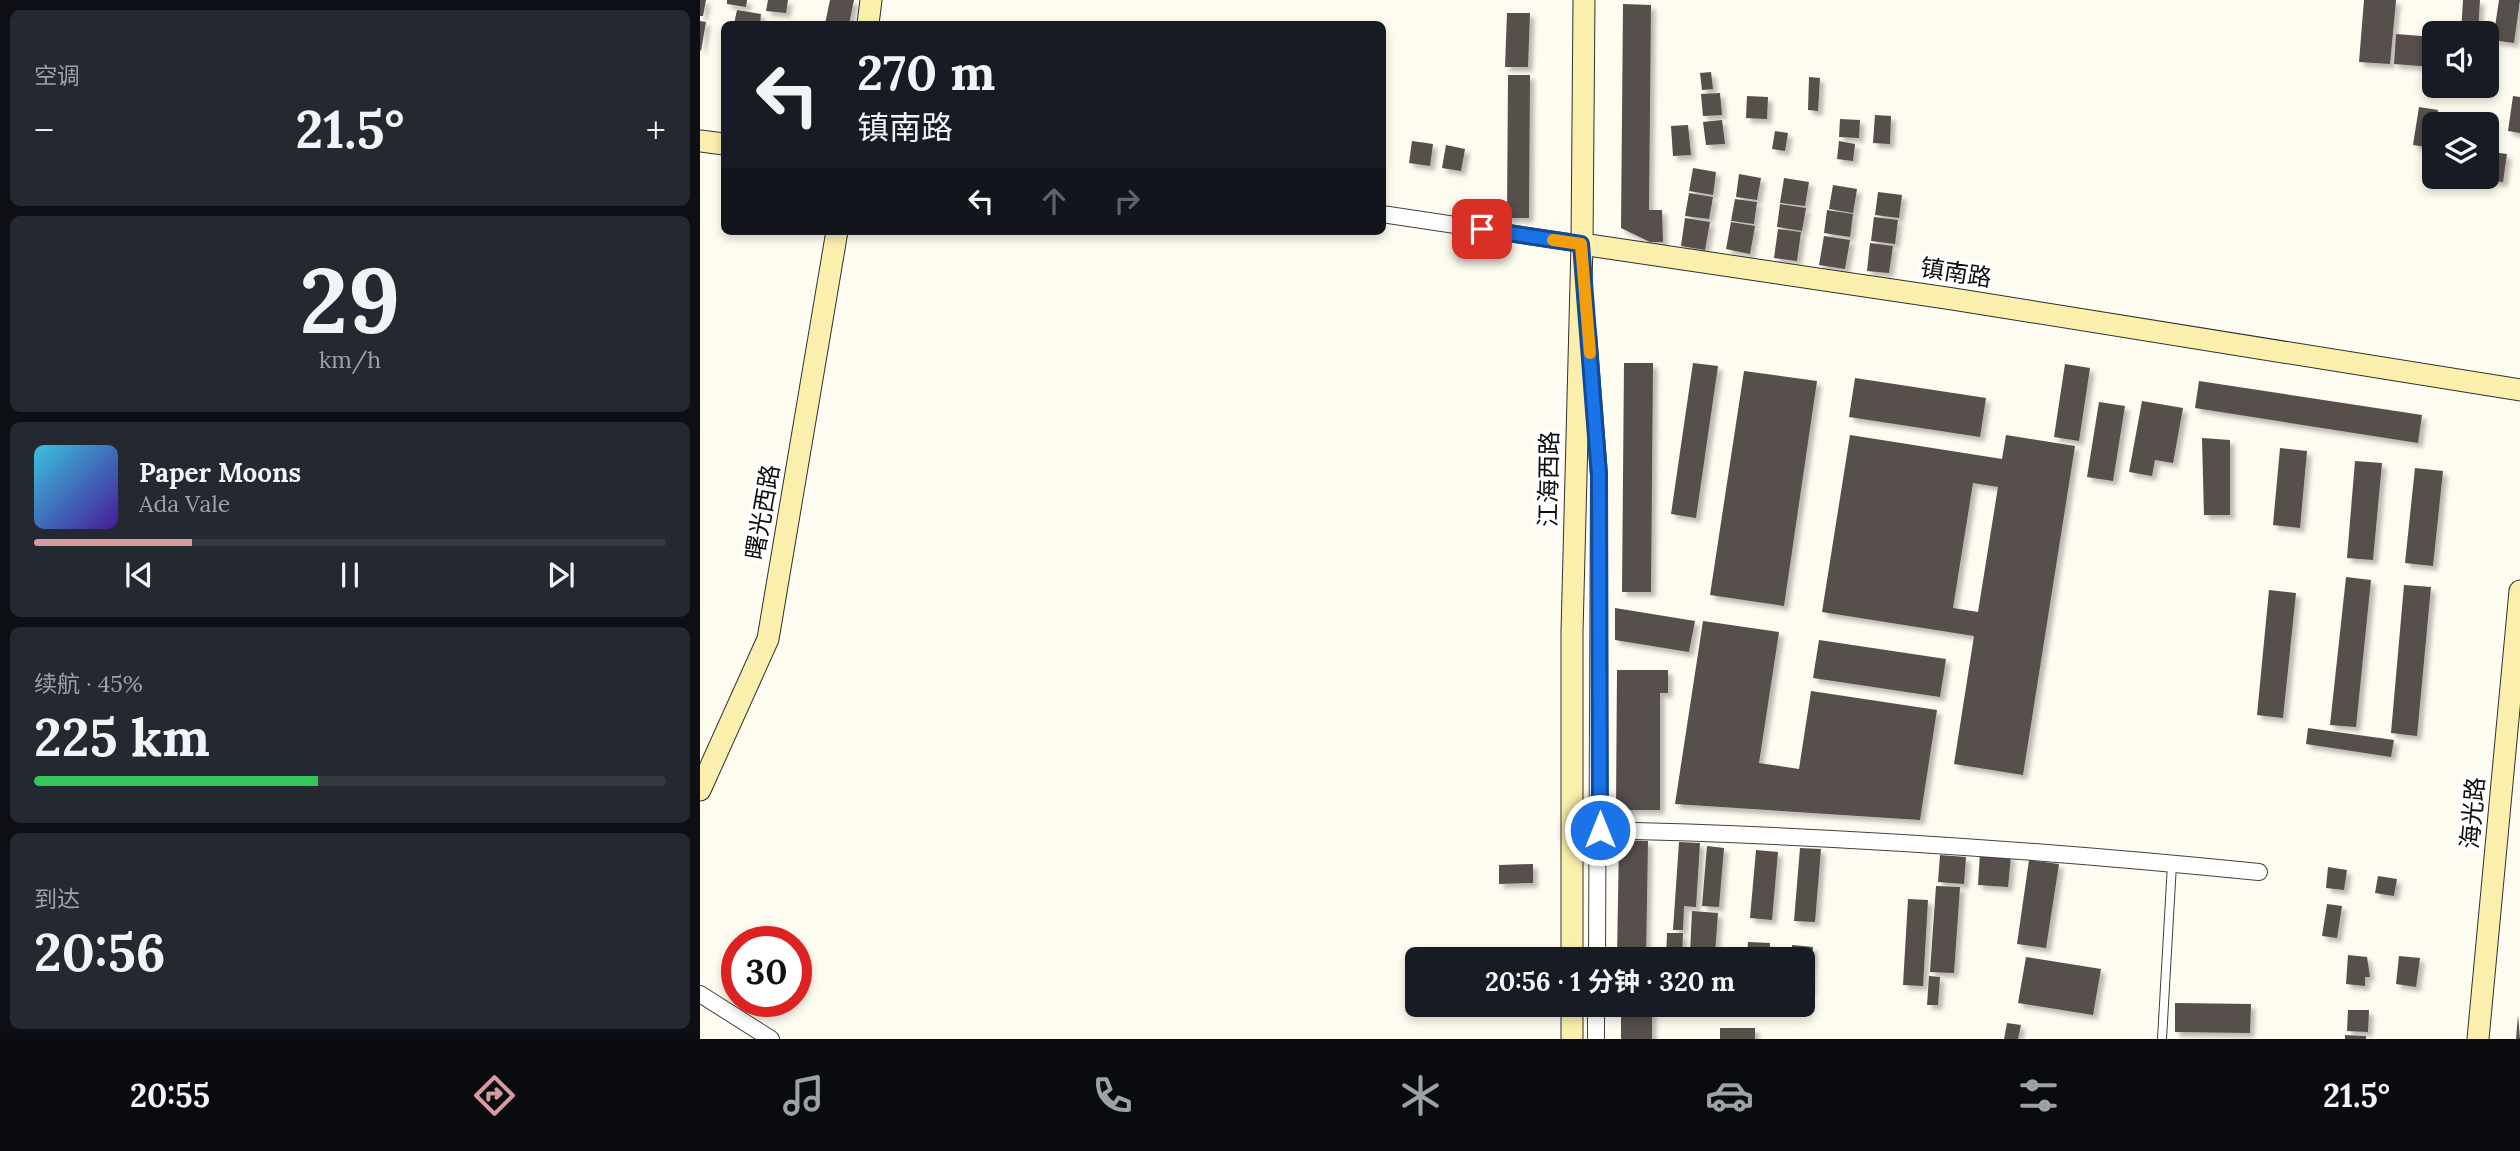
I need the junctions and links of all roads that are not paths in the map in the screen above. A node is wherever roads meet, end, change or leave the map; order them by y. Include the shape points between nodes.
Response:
1 (872, 0) edge
2 (1584, 0) edge
3 (868, 21) edge
4 (700, 141) edge
5 (721, 144) edge
6 (1386, 215) edge
7 (836, 235) edge
8 (1581, 244) junction
9 (2520, 390) edge
10 (2520, 591) edge
11 (700, 790) edge
12 (1600, 830) junction
13 (2172, 863) junction
14 (2259, 872) dead end
15 (1572, 947) edge
16 (1597, 947) edge
17 (700, 994) edge
18 (1572, 1017) edge
19 (1596, 1017) edge
20 (771, 1039) edge
21 (1572, 1039) edge
22 (1596, 1039) edge
23 (2162, 1039) edge
24 (2478, 1039) edge

1 - 3 street
2 - 8 street, 江海西路
4 - 5 street
6 - 8 street, 镇南路
7 - 11 street, 曙光西路 via 768,639
8 - 9 street, 镇南路
8 - 12 street via 1599,475
8 - 15 street, 江海西路 via 1572,632
10 - 24 street, 海光路
12 - 13 street via 1776,834
12 - 16 street
13 - 14 street
13 - 23 lane
17 - 20 street
18 - 21 street
19 - 22 street

